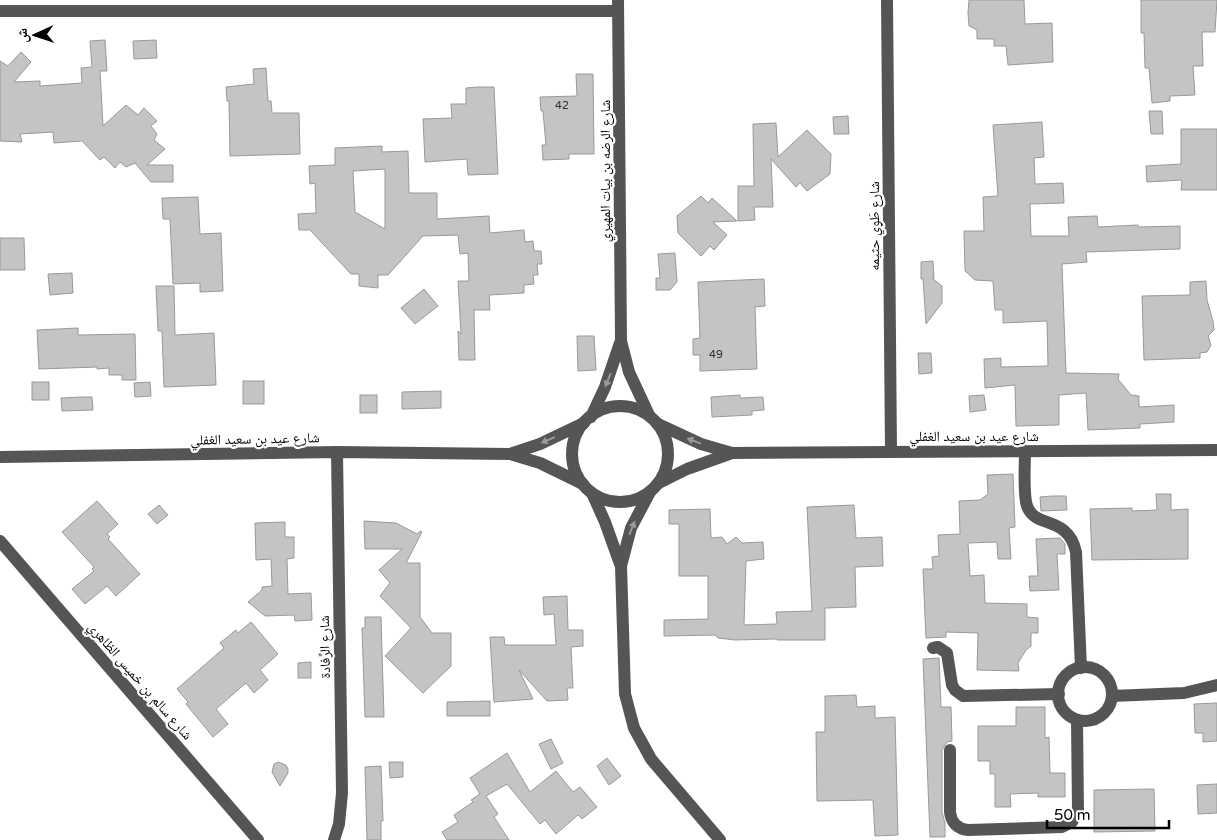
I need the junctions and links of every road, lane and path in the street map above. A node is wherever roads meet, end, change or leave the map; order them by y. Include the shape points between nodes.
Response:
1 (888, 0) edge
2 (618, 5) edge
3 (0, 11) edge
4 (621, 341) junction
5 (587, 420) junction
6 (653, 420) junction
7 (1217, 450) edge
8 (1025, 451) junction
9 (338, 452) junction
10 (891, 452) junction
11 (732, 453) junction
12 (510, 454) junction
13 (0, 457) edge
14 (655, 488) junction
15 (587, 489) junction
16 (0, 541) edge
17 (621, 566) junction
18 (933, 648) dead end
19 (1081, 668) junction
20 (1217, 685) edge
21 (1058, 694) junction
22 (1112, 696) junction
23 (1077, 720) junction
24 (950, 750) dead end
25 (258, 840) edge
26 (334, 840) edge
27 (720, 840) edge

1 - 10 street, شارع طَوِي حثيمه
2 - 3 street
2 - 4 street, شارع الرضه بن بيات المهيري
4 -> 5 street, شارع الرضه بن بيات المهيري via 608,380
4 - 6 street, شارع الرضه بن بيات المهيري via 629,372
5 - 6 street via 601,410 619,406 638,410
5 -> 12 street, شارع عيد بن سعيد الغفلي via 540,444
5 - 15 street via 574,443 573,454 577,475
11 -> 6 street, شارع عيد بن سعيد الغفلي via 701,444
6 - 14 street via 666,441 668,460
7 - 8 street, شارع عيد بن سعيد الغفلي
8 - 10 street, شارع عيد بن سعيد الغفلي
8 - 19 street via 1027,506 1034,516 1065,530 1074,544
9 - 12 street, شارع عيد بن سعيد الغفلي
9 - 13 street, شارع عيد بن سعيد الغفلي
9 - 26 street, شارع الرِّفادة via 342,809
10 - 11 street, شارع عيد بن سعيد الغفلي
11 - 14 street, شارع عيد بن سعيد الغفلي via 687,469
12 - 15 street, شارع عيد بن سعيد الغفلي via 547,466
14 - 15 street via 639,498 621,502 603,499
17 -> 14 street via 631,528
15 - 17 street via 605,522
16 - 25 street, شارع سالم بن خميس الظاهري
17 - 27 street via 624,676 634,728 651,760
18 - 21 street via 938,647 947,653 952,685 963,696
19 - 21 street via 1064,678
19 - 22 street via 1094,669 1102,674
20 - 22 street via 1184,693
21 - 23 street via 1061,707
22 - 23 street via 1106,711 1100,716 1093,720
23 - 24 street via 1078,811 1072,822 1062,828 968,830 957,826 950,812

